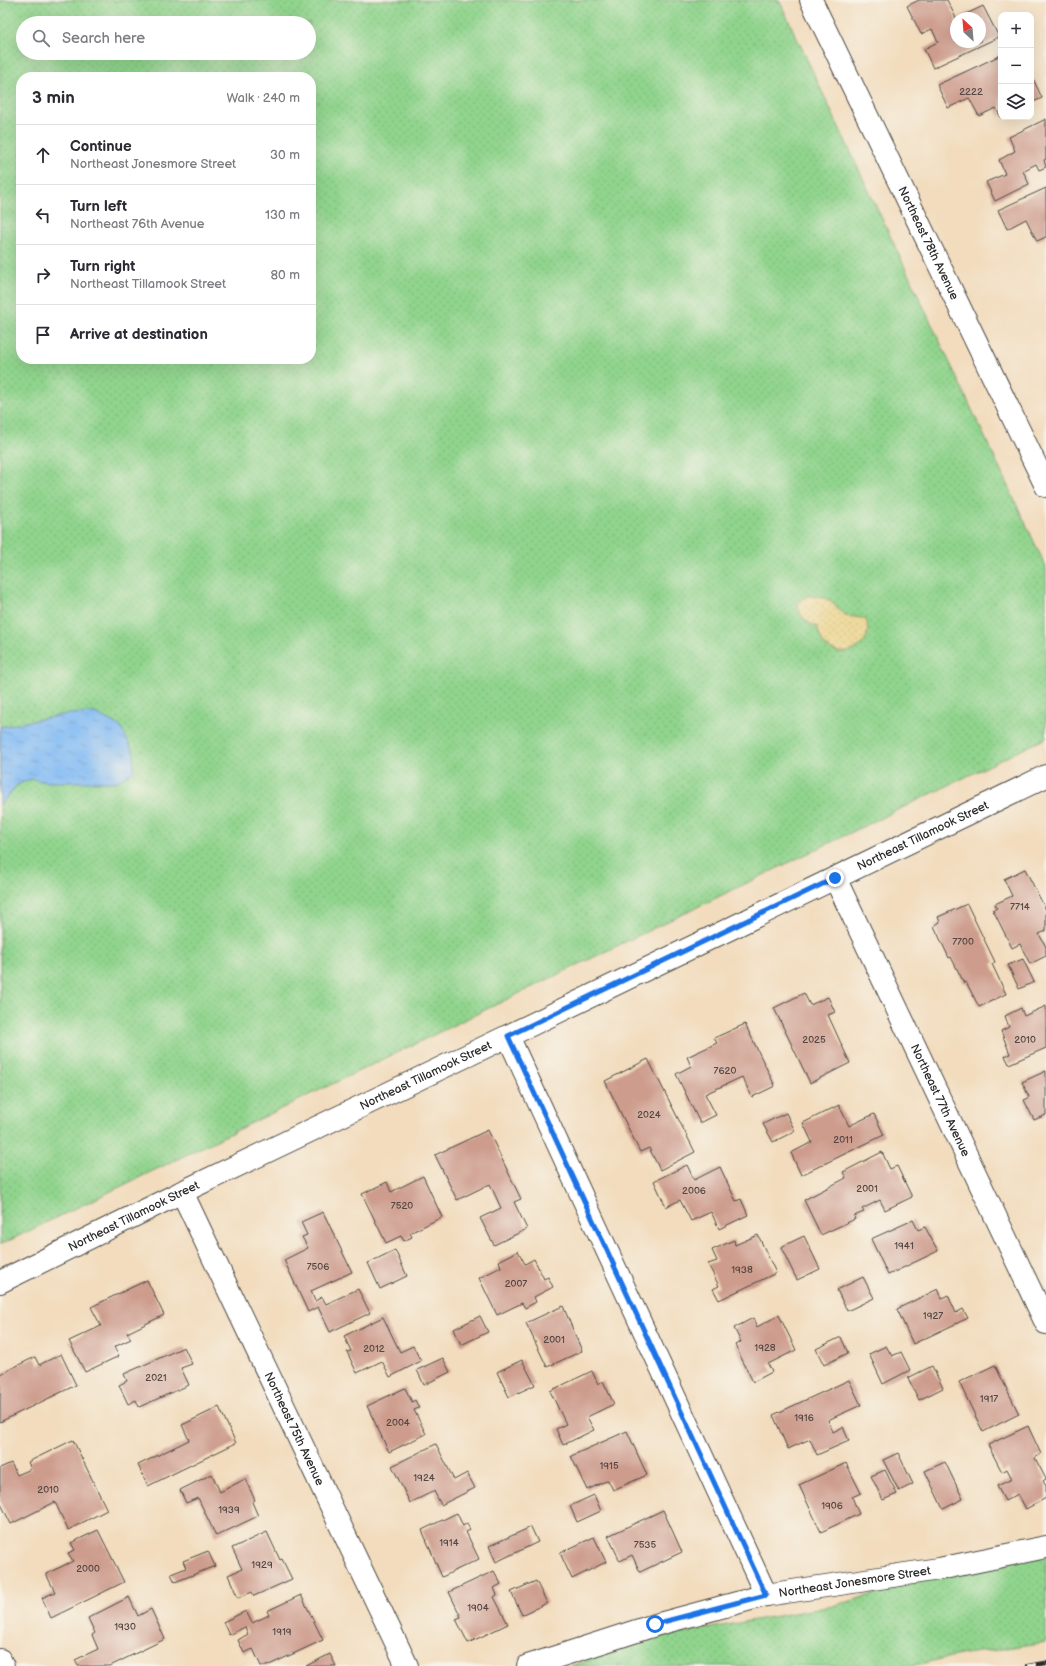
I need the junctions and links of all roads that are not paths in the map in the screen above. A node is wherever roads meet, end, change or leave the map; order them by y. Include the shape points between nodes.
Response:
1 (812, 0) edge
2 (1046, 486) edge
3 (1046, 776) edge
4 (835, 878) junction
5 (508, 1036) junction
6 (182, 1192) junction
7 (0, 1282) edge
8 (1046, 1323) edge
9 (1046, 1547) edge
10 (766, 1595) junction
11 (0, 1660) edge
12 (3, 1666) edge
13 (407, 1666) edge
14 (528, 1666) edge

1 - 2 street, Northeast 78th Avenue
3 - 4 street, Northeast Tillamook Street
4 - 5 street, Northeast Tillamook Street
4 - 8 street, Northeast 77th Avenue
5 - 6 street, Northeast Tillamook Street
5 - 10 street
6 - 7 street, Northeast Tillamook Street
6 - 13 street, Northeast 75th Avenue
9 - 10 street, Northeast Jonesmore Street via 939,1569
10 - 14 street, Northeast Jonesmore Street via 655,1624
11 - 12 street

